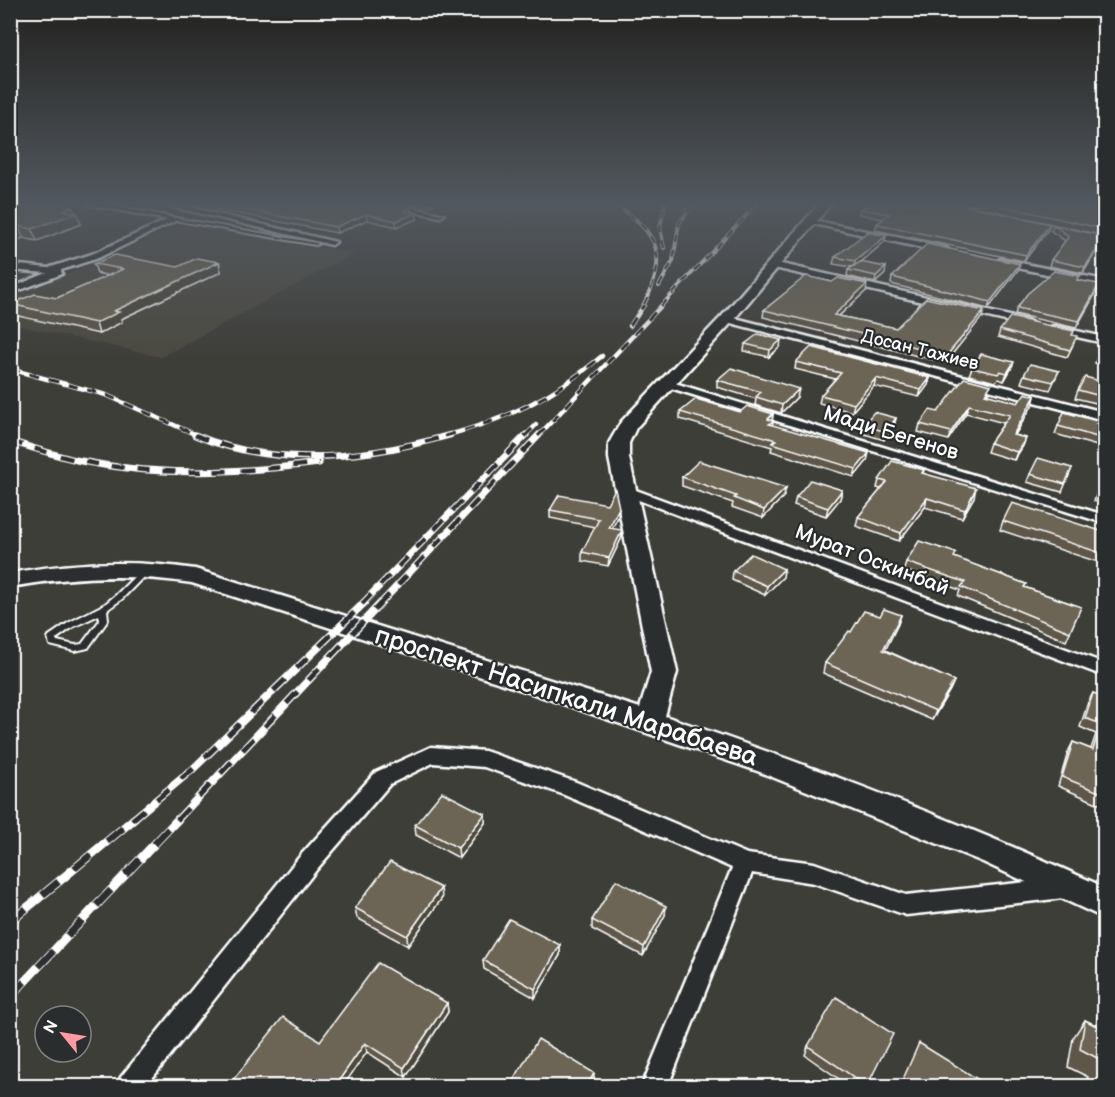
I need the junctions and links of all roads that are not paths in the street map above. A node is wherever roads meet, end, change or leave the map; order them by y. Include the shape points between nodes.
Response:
1 (97, 255) edge
2 (781, 255) edge
3 (991, 260) edge
4 (773, 265) junction
5 (10, 267) edge
6 (51, 270) junction
7 (1104, 283) edge
8 (10, 291) edge
9 (727, 319) junction
10 (1036, 325) edge
11 (1047, 327) edge
12 (1104, 340) edge
13 (665, 384) junction
14 (1104, 416) edge
15 (625, 490) junction
16 (1104, 519) edge
17 (148, 568) junction
18 (10, 580) edge
19 (104, 609) junction
20 (1104, 670) edge
21 (649, 724) junction
22 (744, 863) junction
23 (1071, 887) junction
24 (1104, 903) edge
25 (130, 1086) edge
26 (655, 1086) edge

1 - 6 street
2 - 4 street
3 - 7 street
4 - 9 street
4 - 10 street
5 - 6 street
6 - 8 street via 59,272
9 - 13 street
9 - 14 street, Досан Тажиев
11 - 12 street
13 - 15 street via 628,426 620,443
13 - 16 street, Мади Бегенов
15 - 20 street, Мурат Оскинбай
15 - 21 street via 664,672
17 - 18 street, проспект Насипкали Марабаева via 105,567
17 - 19 lane
17 - 21 street, проспект Насипкали Марабаева via 195,576
19 - 19 lane via 82,617 52,638 53,643 85,646 104,620
21 - 23 street, проспект Насипкали Марабаева via 866,798
22 - 23 street via 814,873 906,905
22 - 25 street via 674,831 485,759 431,755 383,778 309,862
22 - 26 street
23 - 24 street, проспект Насипкали Марабаева

